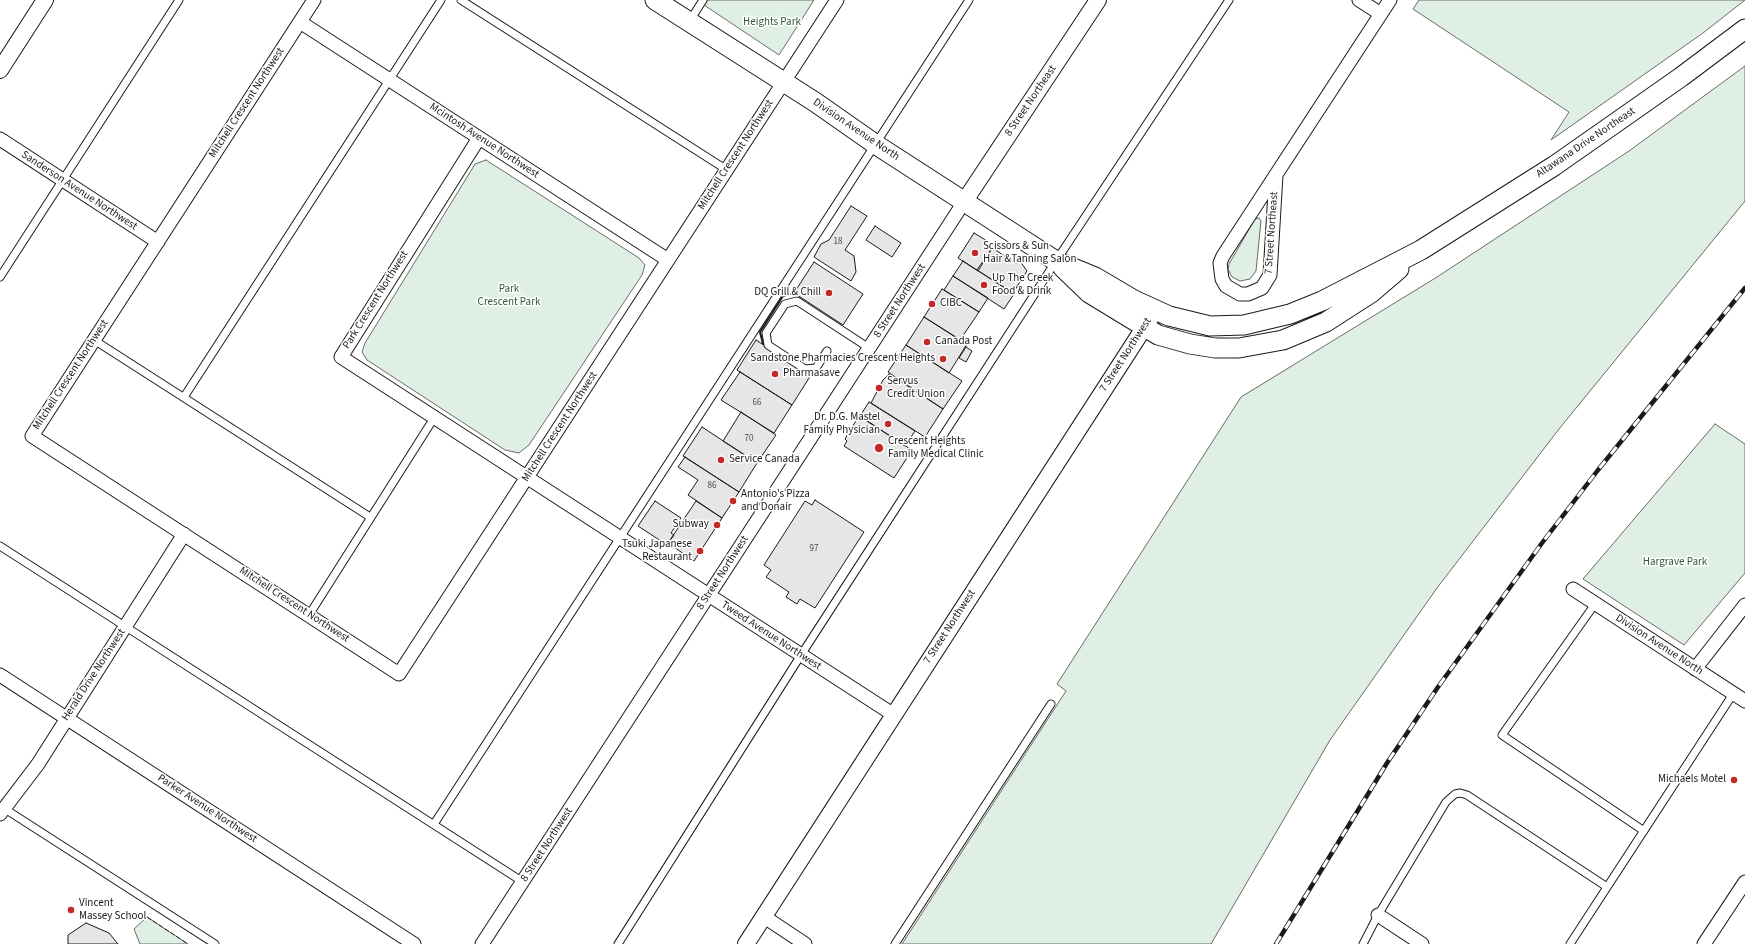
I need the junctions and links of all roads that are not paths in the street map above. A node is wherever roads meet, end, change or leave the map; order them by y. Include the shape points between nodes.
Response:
1 (46, 0) edge
2 (179, 0) edge
3 (314, 0) edge
4 (441, 0) edge
5 (461, 0) edge
6 (655, 0) edge
7 (703, 0) edge
8 (837, 0) edge
9 (969, 0) edge
10 (1098, 0) edge
11 (1230, 0) edge
12 (1359, 0) edge
13 (1390, 0) edge
14 (1381, 14) junction
15 (300, 22) junction
16 (689, 22) junction
17 (1745, 29) edge
18 (0, 70) edge
19 (389, 80) junction
20 (784, 82) junction
21 (478, 138) junction
22 (0, 139) edge
23 (875, 144) junction
24 (727, 170) junction
25 (1276, 175) junction
26 (63, 180) junction
27 (964, 202) junction
28 (158, 242) junction
29 (1421, 250) junction
30 (668, 260) junction
31 (1056, 261) junction
32 (0, 277) edge
33 (1155, 311) junction
34 (1195, 323) joint
35 (1144, 327) junction
36 (94, 340) junction
37 (1190, 344) joint
38 (869, 348) junction
39 (827, 351) dead end
40 (184, 397) junction
41 (434, 418) junction
42 (526, 478) junction
43 (370, 517) junction
44 (184, 534) junction
45 (620, 539) junction
46 (0, 546) edge
47 (1573, 589) dead end
48 (709, 596) junction
49 (1595, 604) junction
50 (1745, 605) edge
51 (309, 615) junction
52 (125, 626) junction
53 (801, 655) junction
54 (1695, 669) junction
55 (0, 675) edge
56 (1733, 694) junction
57 (1745, 701) edge
58 (1051, 704) dead end
59 (894, 715) junction
60 (67, 718) junction
61 (2, 809) edge
62 (434, 824) junction
63 (1644, 831) junction
64 (523, 882) junction
65 (1745, 882) edge
66 (1607, 887) junction
67 (1378, 915) junction
68 (763, 916) junction
69 (216, 944) edge
70 (414, 944) edge
71 (482, 944) edge
72 (618, 944) edge
73 (746, 944) edge
74 (805, 944) edge
75 (895, 944) edge
76 (1363, 944) edge
77 (1422, 944) edge
78 (1570, 944) edge
79 (1704, 944) edge

1 - 18 street
2 - 26 lane
3 - 15 street, Mitchell Crescent Northwest
4 - 19 lane
5 - 24 lane
6 - 16 main road, Division Avenue North
7 - 16 lane
8 - 20 street, Mitchell Crescent Northwest
9 - 23 lane
10 - 27 street, 8 Street Northeast
11 - 31 lane
12 - 14 street
13 - 14 street, 7 Street Northeast
14 - 25 street, 7 Street Northeast
15 - 19 street, Mcintosh Avenue Northwest
15 - 28 street, Mitchell Crescent Northwest
16 - 20 main road, Division Avenue North
17 - 29 main road, Altawana Drive Northeast via 1554,166
19 - 21 street, Mcintosh Avenue Northwest
19 - 40 lane
20 - 23 main road, Division Avenue North
20 - 24 street, Mitchell Crescent Northwest
21 - 30 street, Mcintosh Avenue Northwest
21 - 41 street, Park Crescent Northwest via 341,357
22 - 26 street, Sanderson Avenue Northwest
23 - 27 main road, Division Avenue North
23 - 45 lane
24 - 30 street, Mitchell Crescent Northwest
25 - 25 street, 7 Street Northeast via 1220,263 1221,275 1226,286 1240,294 1248,294 1262,288 1270,274
26 - 28 street, Sanderson Avenue Northwest
26 - 32 lane
27 - 31 main road, Division Avenue North
27 - 38 street, 8 Street Northwest
28 - 36 street, Mitchell Crescent Northwest
29 - 34 main road, Altawana Drive Northeast via 1322,301 1290,314 1244,325 1210,326
29 - 37 main road, Altawana Drive Northeast via 1372,293 1348,310 1304,332 1283,340 1239,348
30 - 42 street, Mitchell Crescent Northwest
31 - 33 main road, Division Avenue North via 1095,277
31 - 35 main road, Division Avenue North via 1089,294
31 - 53 lane
33 - 34 main road, Division Avenue North
33 - 35 street, 7 Street Northwest
35 - 37 main road, Division Avenue North via 1173,340
35 - 59 street, 7 Street Northwest
36 - 40 lane
36 - 44 street, Mitchell Crescent Northwest via 32,436
38 - 39 lane via 797,301 785,304 766,333 768,345 805,369 816,368
38 - 48 street, 8 Street Northwest
40 - 43 lane
41 - 42 street, Park Crescent Northwest
41 - 43 lane
42 - 45 street, Tweed Avenue Northwest
42 - 51 street, Mitchell Crescent Northwest via 399,674
43 - 51 lane
44 - 51 street, Mitchell Crescent Northwest
44 - 52 street, Herald Drive Northwest
45 - 48 street, Tweed Avenue Northwest
45 - 62 lane
46 - 52 lane
47 - 49 street, Division Avenue North
48 - 53 street, Tweed Avenue Northwest
48 - 64 street, 8 Street Northwest
49 - 54 street, Division Avenue North
49 - 63 lane via 1502,735
50 - 54 street
52 - 60 street, Herald Drive Northwest
52 - 62 lane
53 - 59 street, Tweed Avenue Northwest
53 - 72 lane
54 - 56 street, Division Avenue North
55 - 60 street, Parker Avenue Northwest
56 - 57 street, Division Avenue North
56 - 63 lane
58 - 75 lane
59 - 68 street, 7 Street Northwest
60 - 61 street, Herald Drive Northwest via 38,764
60 - 70 street, Parker Avenue Northwest
61 - 69 lane
62 - 64 lane
63 - 66 lane
64 - 71 street, 8 Street Northwest
65 - 79 street
66 - 67 lane via 1467,795 1460,793 1450,797 1446,802
66 - 78 lane
67 - 76 lane
67 - 77 street
68 - 73 street, 7 Street Northwest
68 - 74 street

